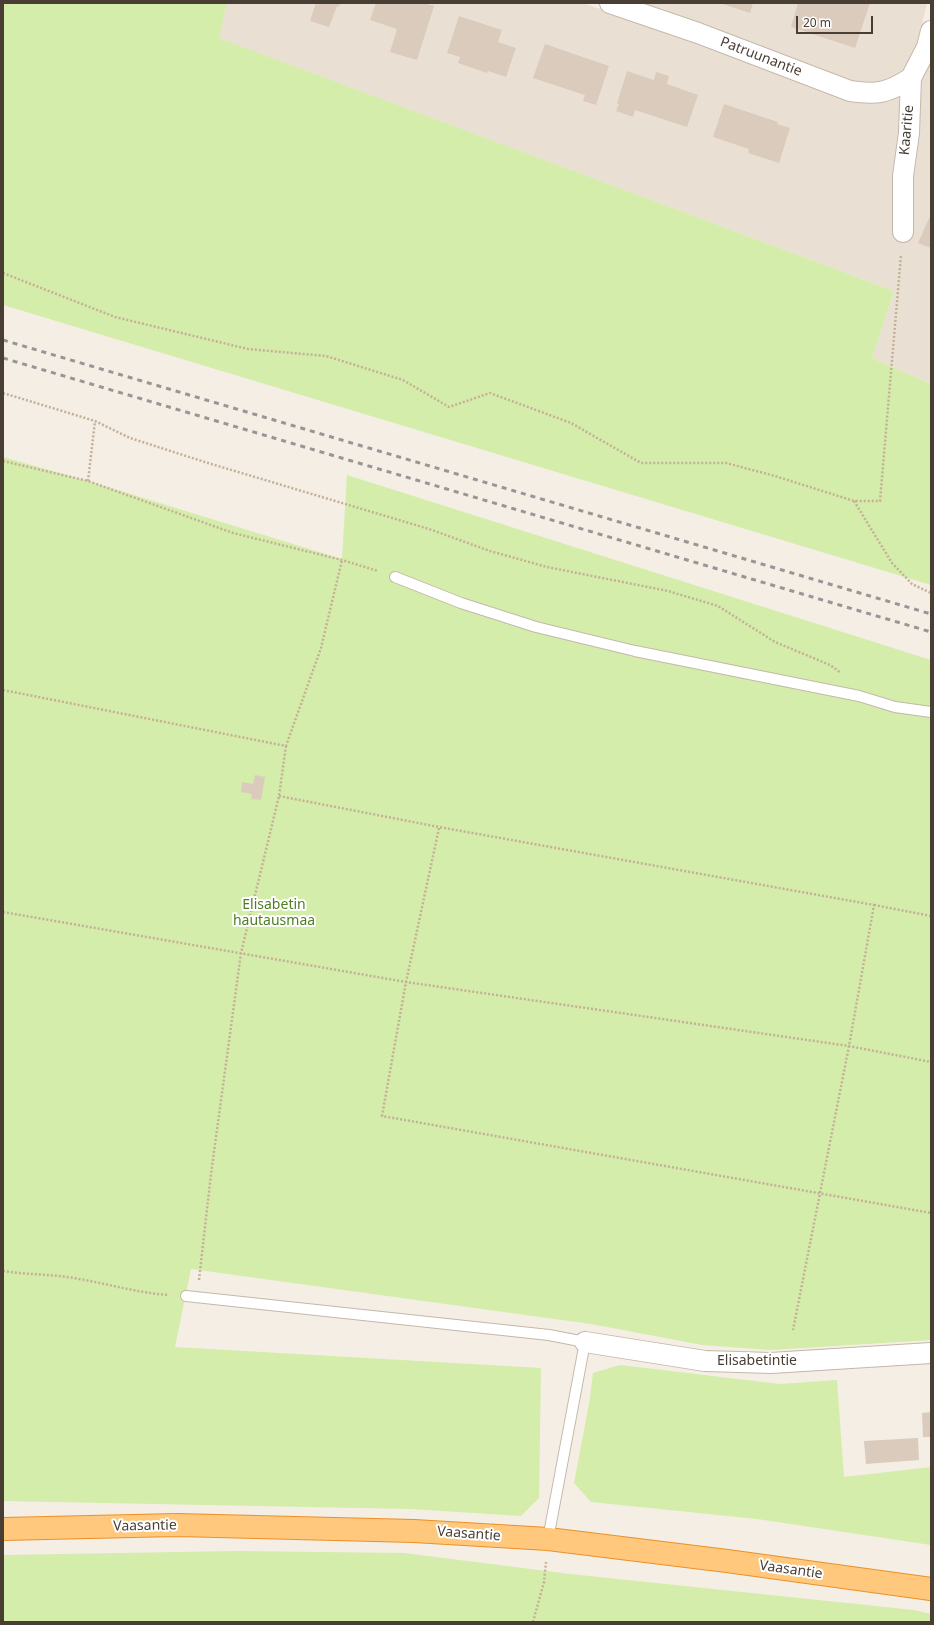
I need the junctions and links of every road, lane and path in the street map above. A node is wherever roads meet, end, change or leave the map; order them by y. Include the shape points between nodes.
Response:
1 (610, 3) edge
2 (930, 42) edge
3 (911, 78) junction
4 (903, 232) joint
5 (3, 273) edge
6 (3, 393) edge
7 (96, 422) junction
8 (3, 462) edge
9 (88, 481) junction
10 (854, 501) junction
11 (342, 560) junction
12 (395, 577) joint
13 (931, 593) edge
14 (3, 690) edge
15 (858, 696) junction
16 (931, 712) edge
17 (286, 746) junction
18 (279, 796) junction
19 (439, 827) junction
20 (874, 906) junction
21 (3, 912) edge
22 (931, 916) edge
23 (241, 953) junction
24 (406, 982) junction
25 (849, 1046) junction
26 (931, 1062) edge
27 (820, 1192) junction
28 (931, 1213) edge
29 (3, 1271) edge
30 (186, 1296) joint
31 (198, 1297) junction
32 (793, 1330) dead end
33 (585, 1342) junction
34 (931, 1353) edge
35 (3, 1529) edge
36 (548, 1539) junction
37 (931, 1589) edge
38 (533, 1622) edge

1 - 3 street, Patruunantie via 850,91 871,94 894,89
2 - 3 street, Kaaritie
3 - 4 street, Kaaritie via 909,133 902,176
4 - 10 path via 880,501
5 - 10 path via 115,317 248,349 333,358 403,380 449,407 490,393 571,423 641,463 726,463
6 - 7 path
7 - 9 path
7 - 15 path via 130,438 429,529 490,551 547,567 668,591 718,606 775,642 830,665 848,679
8 - 9 path
9 - 11 path via 233,533
10 - 13 path via 892,563 912,584
11 - 12 path
11 - 17 path via 321,648
12 - 15 lane via 461,603 536,627 635,651
14 - 17 path
15 - 16 lane via 895,707
17 - 18 path
18 - 19 path
18 - 23 path
19 - 20 path
19 - 24 path
20 - 22 path
20 - 25 path
21 - 23 path
23 - 24 path
23 - 31 path via 211,1174
24 - 25 path
24 - 27 path via 382,1116
25 - 26 path
25 - 27 path
27 - 28 path
27 - 32 path
29 - 30 path via 77,1278 150,1293
30 - 31 lane
31 - 33 lane via 549,1335
33 - 34 street, Elisabetintie via 705,1360 771,1363
33 - 36 lane
35 - 36 highway, Vaasantie via 177,1525 414,1531
36 - 37 highway, Vaasantie
36 - 38 path via 544,1582

